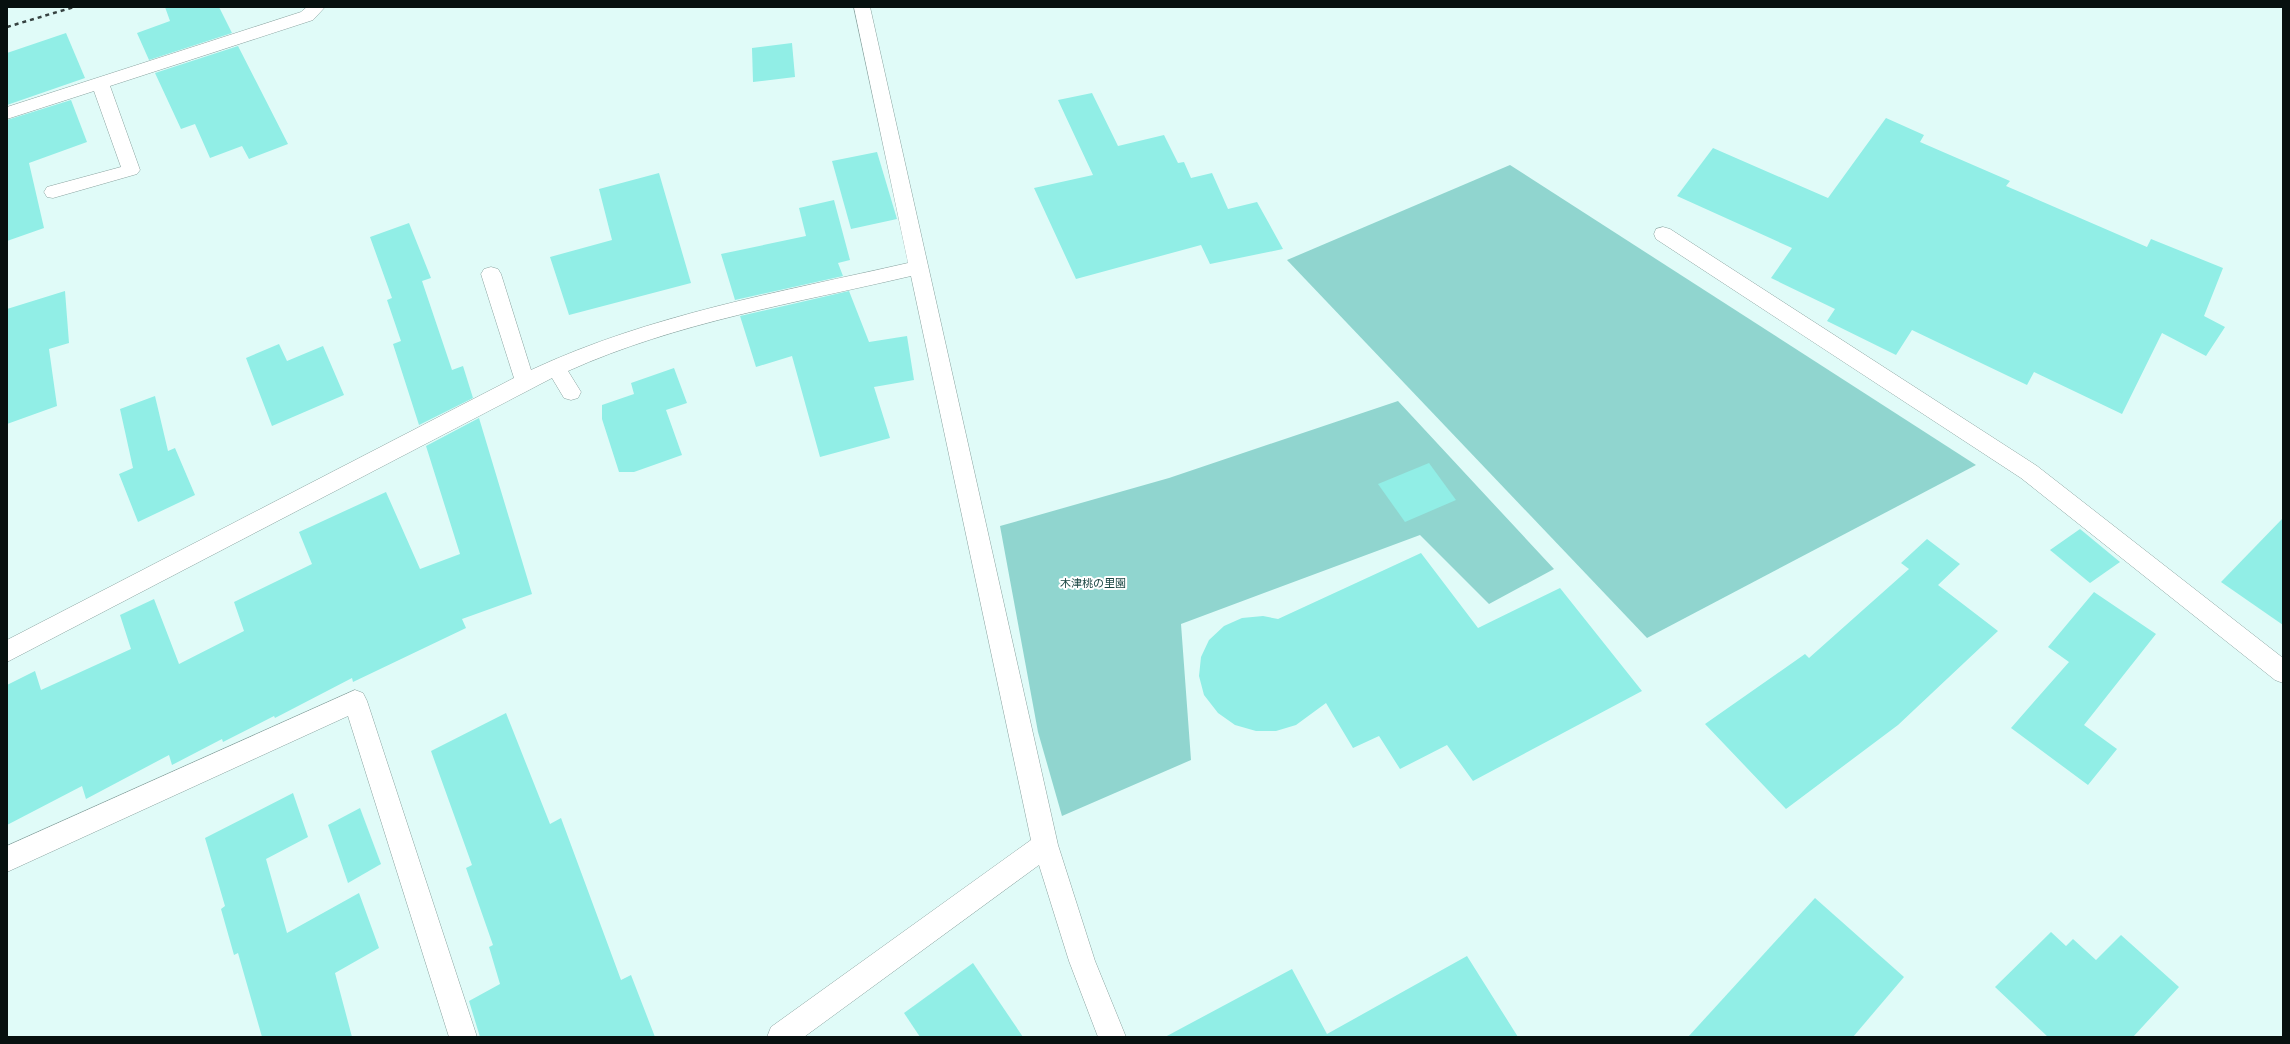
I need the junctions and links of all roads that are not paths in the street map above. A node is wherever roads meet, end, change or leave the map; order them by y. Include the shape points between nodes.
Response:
1 (316, 7) edge
2 (862, 7) edge
3 (100, 83) junction
4 (7, 113) edge
5 (53, 192) dead end
6 (1664, 234) dead end
7 (919, 267) junction
8 (491, 274) dead end
9 (556, 368) junction
10 (525, 382) junction
11 (571, 392) dead end
12 (7, 652) edge
13 (2283, 672) edge
14 (1045, 845) junction
15 (7, 859) edge
16 (463, 1037) edge
17 (781, 1037) edge
18 (1112, 1037) edge

1 - 3 street via 307,16
2 - 7 street
3 - 4 street
3 - 5 street via 130,170
6 - 13 street via 2029,472
7 - 9 street via 685,322 629,339
7 - 14 street
8 - 10 street
9 - 10 street
9 - 11 street
10 - 12 street
14 - 17 street
14 - 18 street via 1082,961
15 - 16 street via 355,701

